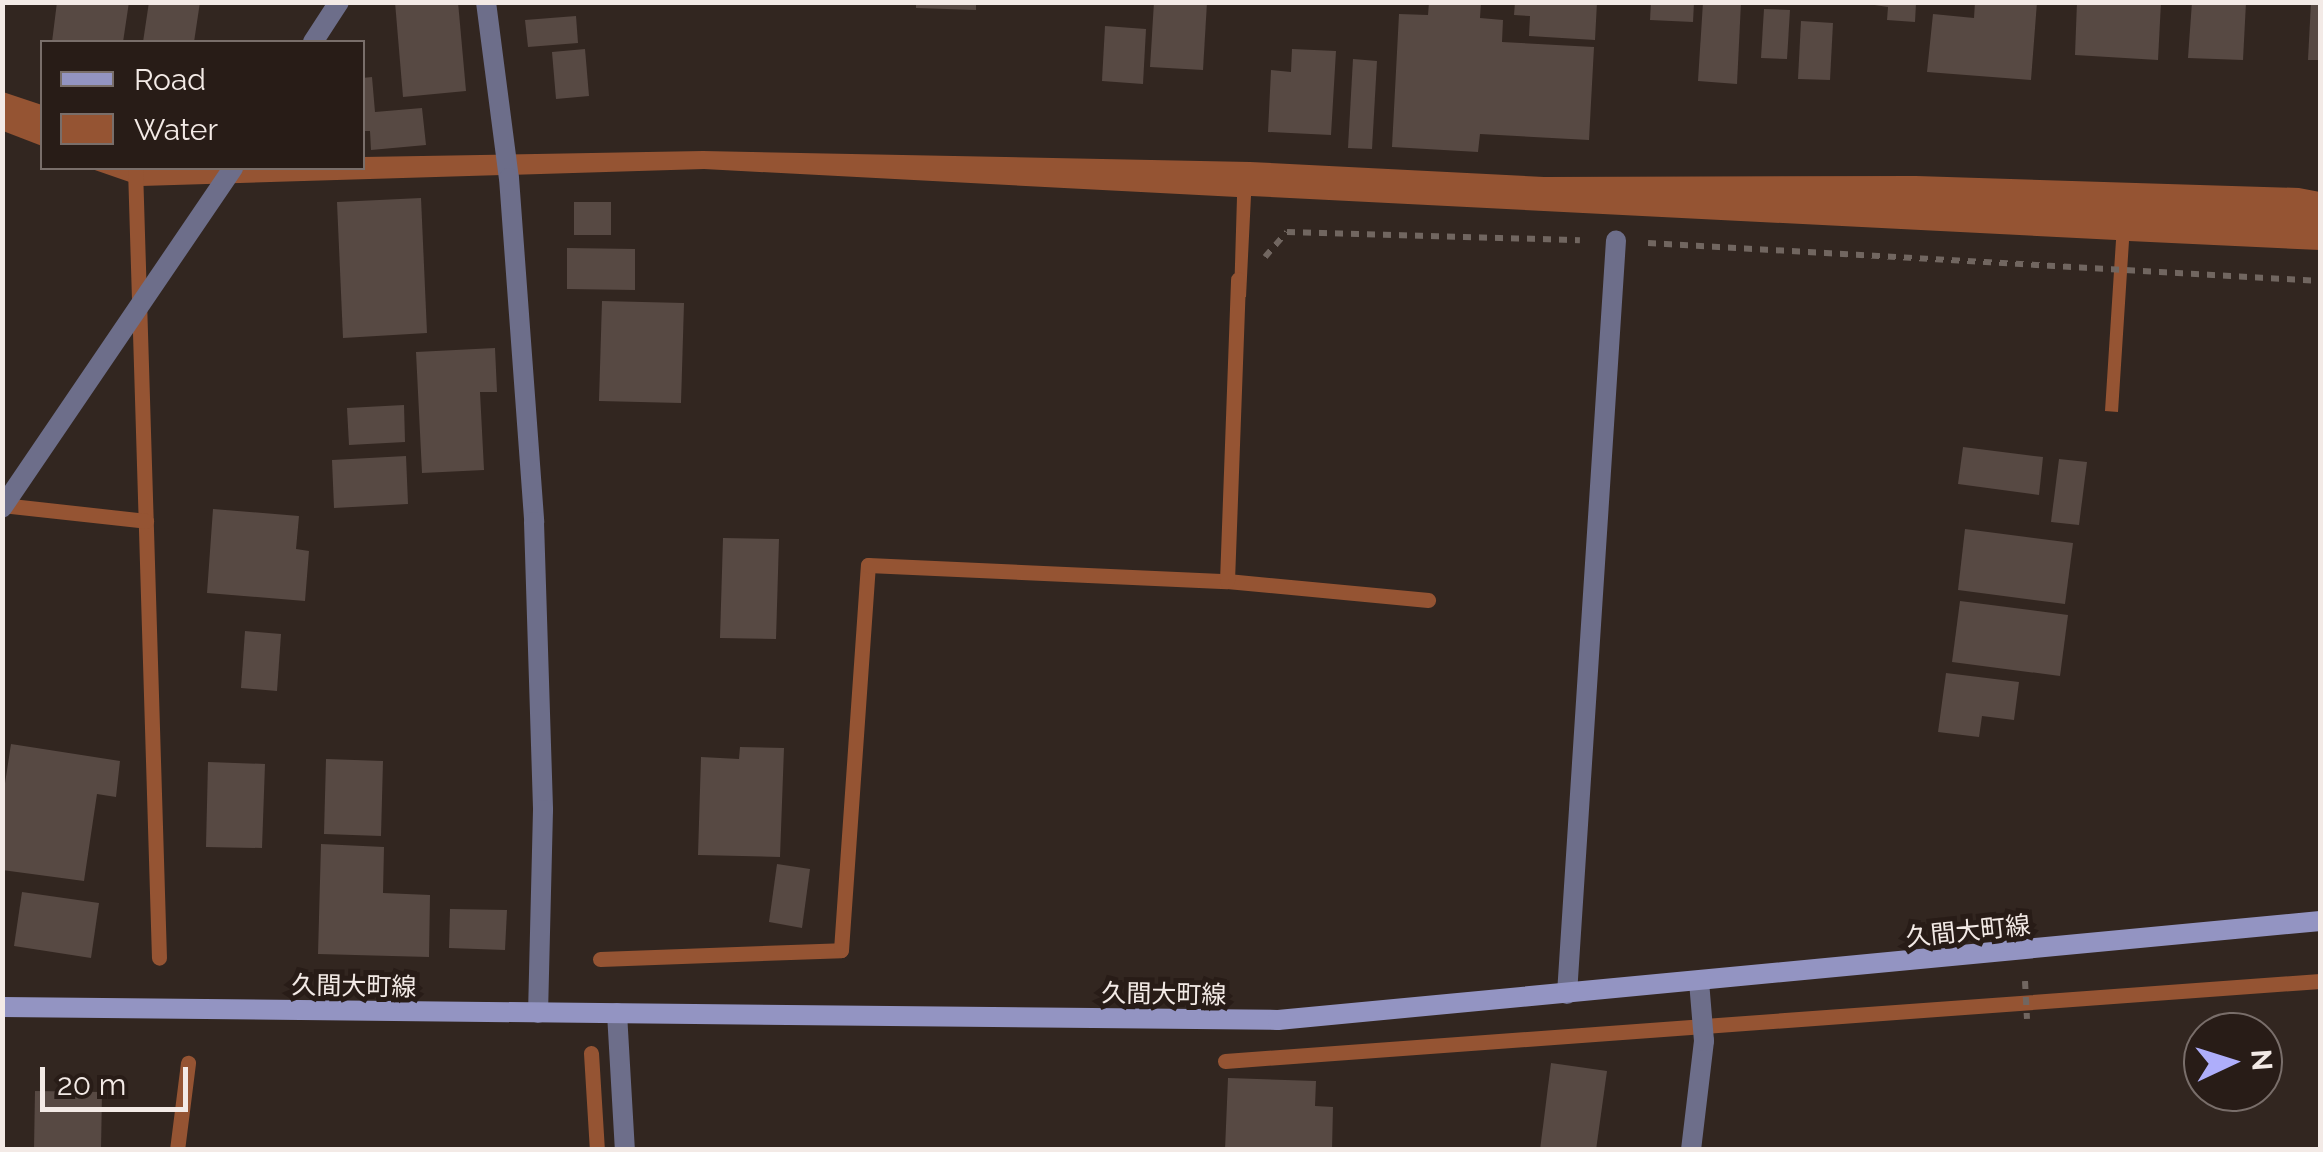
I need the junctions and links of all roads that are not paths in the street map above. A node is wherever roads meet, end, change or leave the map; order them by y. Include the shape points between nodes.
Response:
1 (339, 2) edge
2 (486, 2) edge
3 (314, 40) edge
4 (231, 170) edge
5 (1616, 241) road end
6 (2, 508) edge
7 (2320, 921) edge
8 (1699, 982) junction
9 (1567, 994) junction
10 (2, 1007) edge
11 (538, 1012) junction
12 (617, 1012) junction
13 (624, 1150) edge
14 (1691, 1150) edge

1 - 3 street
2 - 11 street via 509,178 534,522 543,810
4 - 6 street
5 - 9 street
7 - 8 main road, 久間大町線
8 - 9 main road, 久間大町線
8 - 14 street via 1704,1041
9 - 12 main road, 久間大町線 via 1278,1020
10 - 11 main road, 久間大町線
11 - 12 main road, 久間大町線
12 - 13 street

